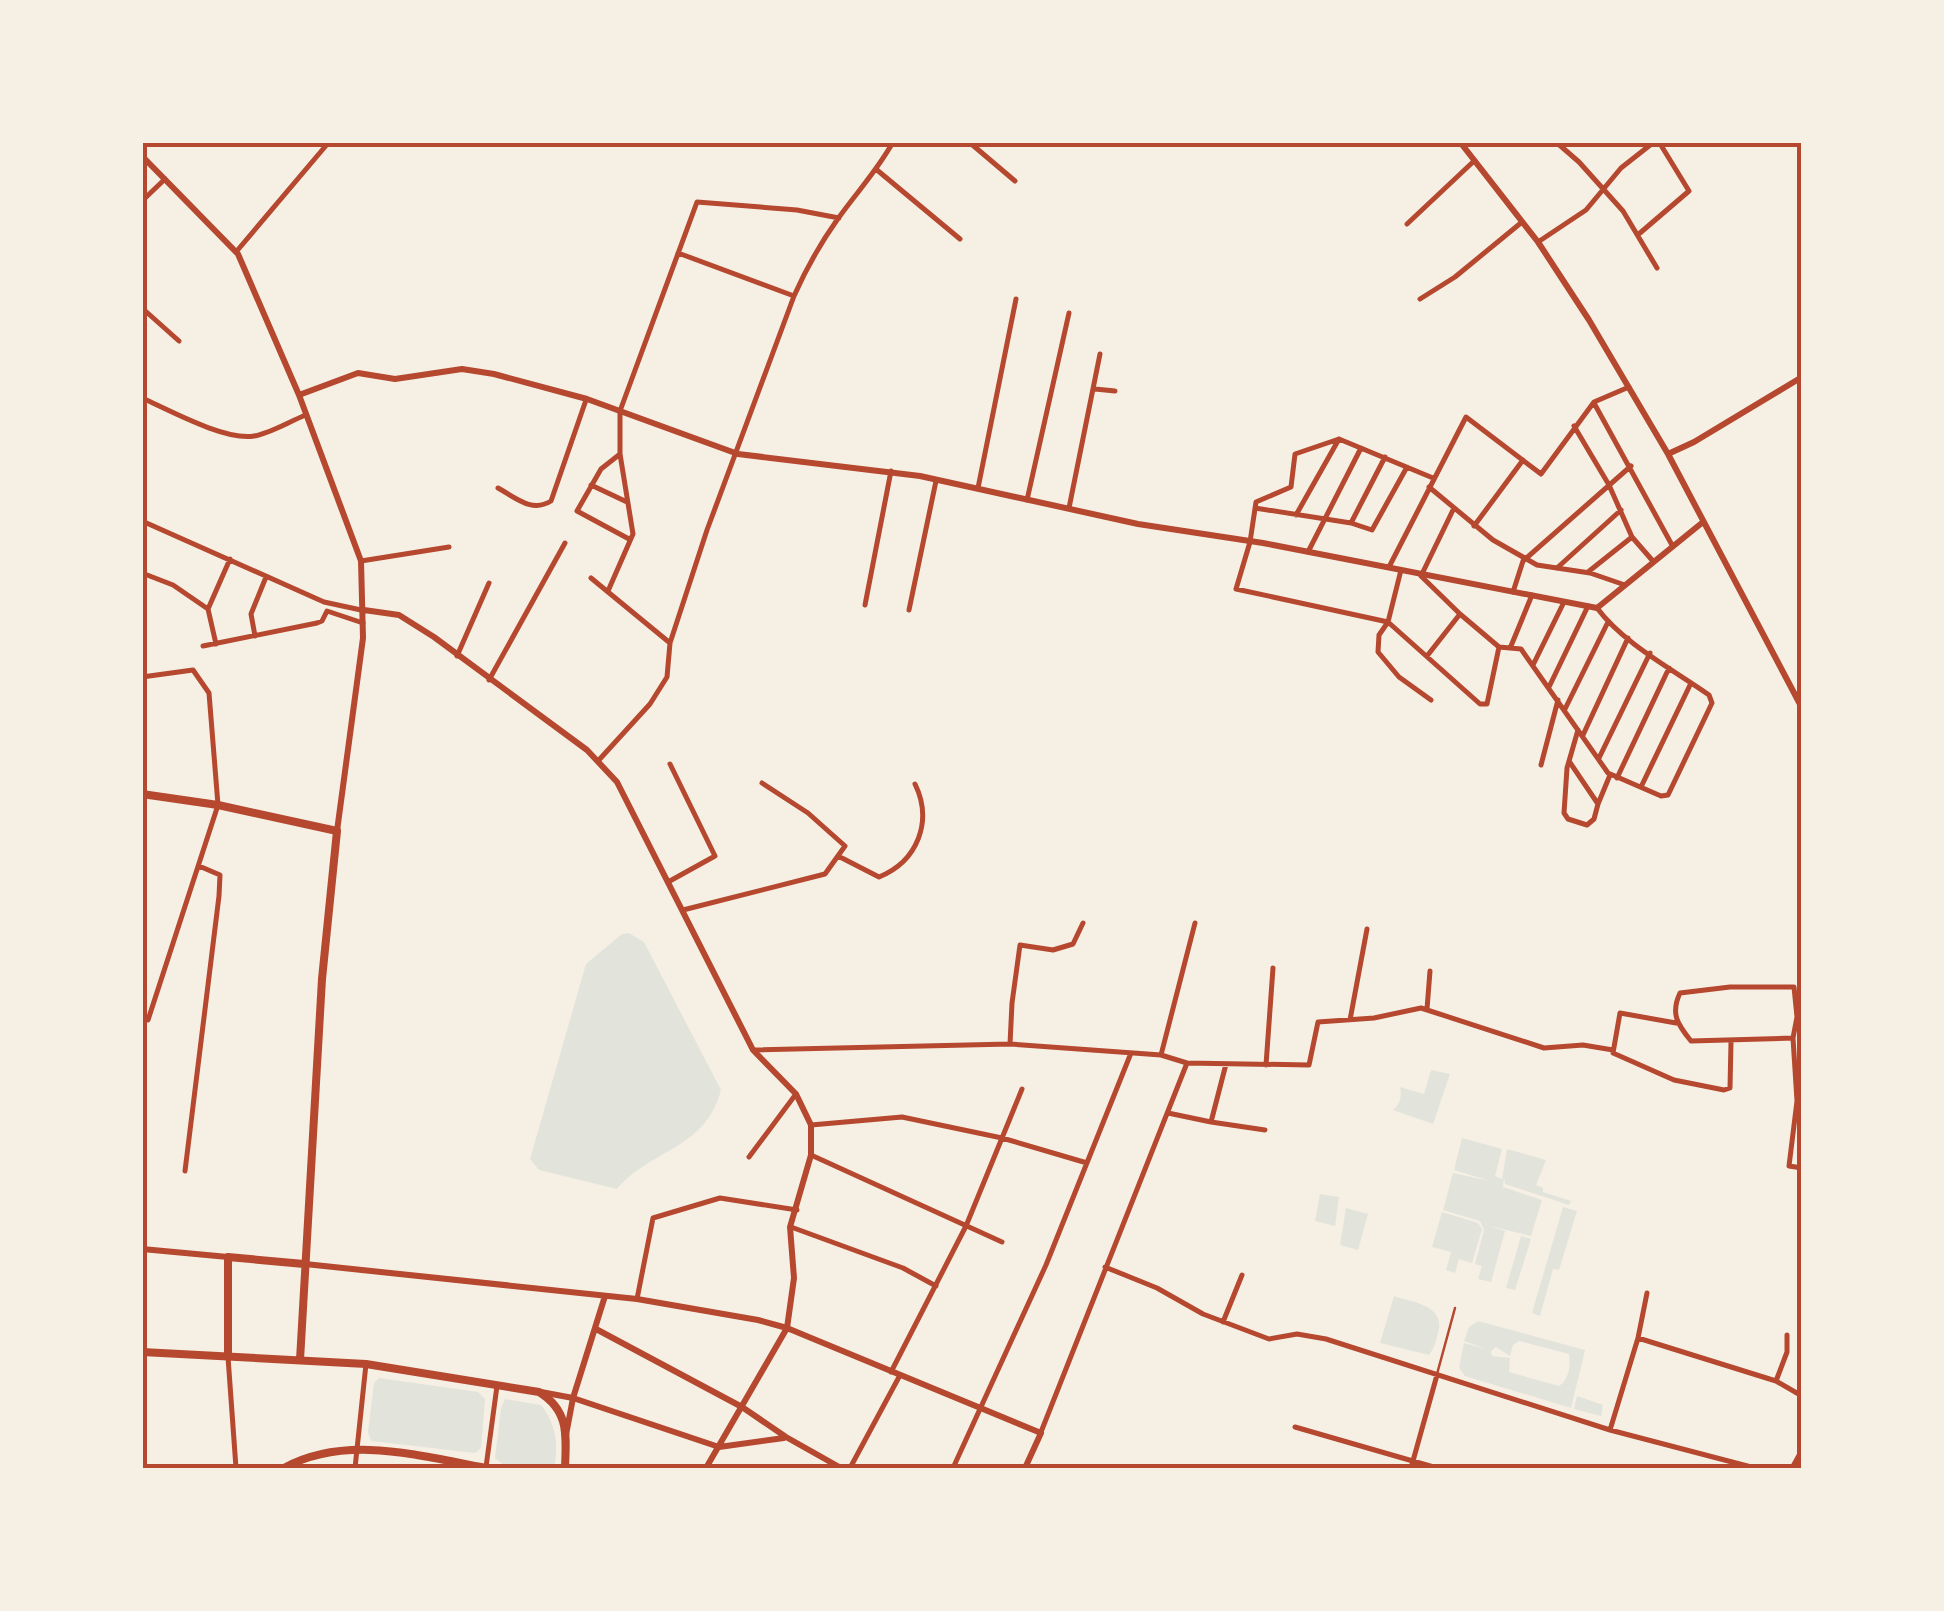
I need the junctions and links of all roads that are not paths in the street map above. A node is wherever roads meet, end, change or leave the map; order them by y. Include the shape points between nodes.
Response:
1 (328, 142) edge
2 (893, 142) edge
3 (969, 142) edge
4 (1460, 142) edge
5 (1556, 142) edge
6 (1656, 142) edge
7 (142, 156) edge
8 (1474, 162) junction
9 (877, 170) junction
10 (165, 180) junction
11 (1015, 181) dead end
12 (1604, 189) junction
13 (142, 201) edge
14 (838, 218) junction
15 (1522, 222) junction
16 (1407, 224) dead end
17 (1639, 234) junction
18 (960, 238) dead end
19 (1538, 242) junction
20 (236, 252) junction
21 (678, 254) junction
22 (1656, 268) dead end
23 (794, 296) junction
24 (1016, 299) dead end
25 (1420, 299) dead end
26 (142, 308) edge
27 (1069, 313) dead end
28 (178, 341) dead end
29 (1100, 354) dead end
30 (1802, 376) edge
31 (1629, 386) junction
32 (1095, 389) junction
33 (1115, 392) dead end
34 (299, 395) junction
35 (142, 398) edge
36 (587, 399) junction
37 (1594, 402) junction
38 (620, 411) junction
39 (306, 415) junction
40 (1574, 426) junction
41 (1339, 439) junction
42 (1361, 448) junction
43 (620, 454) junction
44 (738, 454) junction
45 (1668, 454) junction
46 (1385, 457) junction
47 (1523, 460) junction
48 (1631, 466) junction
49 (1407, 467) junction
50 (892, 472) junction
51 (1433, 478) junction
52 (936, 481) junction
53 (591, 485) junction
54 (1608, 485) junction
55 (1429, 487) junction
56 (498, 488) dead end
57 (978, 491) junction
58 (1027, 500) junction
59 (628, 502) junction
60 (1256, 508) junction
61 (1068, 509) junction
62 (1453, 510) junction
63 (1621, 510) junction
64 (1296, 515) junction
65 (1323, 520) junction
66 (142, 521) edge
67 (1702, 522) junction
68 (1351, 523) junction
69 (1474, 526) junction
70 (1632, 537) junction
71 (630, 539) junction
72 (1250, 542) junction
73 (566, 543) dead end
74 (1672, 545) junction
75 (448, 547) dead end
76 (1308, 552) junction
77 (1525, 558) junction
78 (230, 560) junction
79 (1652, 560) junction
80 (362, 561) junction
81 (1388, 567) junction
82 (1557, 568) junction
83 (1401, 570) junction
84 (142, 573) edge
85 (1587, 573) junction
86 (1421, 576) junction
87 (266, 578) junction
88 (592, 578) dead end
89 (489, 583) dead end
90 (1625, 585) junction
91 (608, 591) junction
92 (1513, 592) junction
93 (1532, 596) junction
94 (1564, 602) junction
95 (865, 605) dead end
96 (350, 607) junction
97 (1592, 607) junction
98 (208, 609) junction
99 (364, 610) junction
100 (909, 610) dead end
101 (1460, 614) junction
102 (348, 618) junction
103 (1388, 622) junction
104 (1608, 622) junction
105 (364, 623) junction
106 (255, 637) junction
107 (1628, 638) junction
108 (670, 643) junction
109 (216, 644) junction
110 (203, 646) dead end
111 (1499, 646) junction
112 (1511, 646) junction
113 (1650, 653) junction
114 (457, 656) junction
115 (1426, 656) junction
116 (1533, 665) junction
117 (1669, 668) junction
118 (142, 676) edge
119 (489, 680) junction
120 (1691, 682) junction
121 (1549, 687) junction
122 (1431, 700) dead end
123 (1558, 700) junction
124 (1802, 708) edge
125 (1565, 710) junction
126 (1580, 732) junction
127 (1599, 758) junction
128 (598, 760) junction
129 (1569, 761) junction
130 (670, 764) dead end
131 (1542, 765) dead end
132 (1614, 776) junction
133 (762, 783) dead end
134 (915, 784) dead end
135 (1642, 787) junction
136 (142, 794) edge
137 (1598, 804) junction
138 (218, 805) junction
139 (337, 831) junction
140 (838, 856) junction
141 (199, 866) junction
142 (668, 882) junction
143 (683, 910) junction
144 (1083, 922) dead end
145 (1195, 923) dead end
146 (1367, 930) dead end
147 (1273, 968) dead end
148 (1430, 971) dead end
149 (1427, 1009) junction
150 (1799, 1018) edge
151 (148, 1020) dead end
152 (1350, 1020) junction
153 (1676, 1023) junction
154 (1793, 1038) junction
155 (1730, 1042) junction
156 (1010, 1044) junction
157 (753, 1050) junction
158 (1613, 1050) junction
159 (1131, 1052) junction
160 (1160, 1055) junction
161 (1187, 1063) junction
162 (1226, 1064) junction
163 (1266, 1065) junction
164 (1022, 1089) dead end
165 (796, 1094) junction
166 (1168, 1113) junction
167 (1210, 1122) junction
168 (811, 1125) junction
169 (1265, 1130) dead end
170 (1002, 1138) junction
171 (811, 1155) junction
172 (749, 1157) dead end
173 (1088, 1163) junction
174 (1802, 1168) edge
175 (186, 1171) dead end
176 (797, 1210) junction
177 (966, 1226) junction
178 (790, 1227) junction
179 (1002, 1242) dead end
180 (142, 1249) edge
181 (228, 1257) junction
182 (304, 1264) junction
183 (1105, 1267) junction
184 (1242, 1275) dead end
185 (936, 1286) junction
186 (1647, 1293) dead end
187 (605, 1296) junction
188 (637, 1299) junction
189 (1456, 1308) dead end
190 (1223, 1322) junction
191 (787, 1328) junction
192 (596, 1329) junction
193 (1787, 1335) dead end
194 (1638, 1338) junction
195 (142, 1352) edge
196 (228, 1357) junction
197 (300, 1360) junction
198 (366, 1364) junction
199 (895, 1375) junction
200 (1437, 1375) junction
201 (1776, 1382) junction
202 (496, 1386) junction
203 (540, 1392) junction
204 (1802, 1396) edge
205 (573, 1398) junction
206 (742, 1407) junction
207 (981, 1410) junction
208 (1295, 1426) dead end
209 (1610, 1430) junction
210 (1041, 1433) junction
211 (566, 1437) junction
212 (786, 1438) junction
213 (719, 1447) junction
214 (357, 1449) junction
215 (1802, 1450) edge
216 (418, 1456) junction
217 (1412, 1465) edge
218 (236, 1468) edge
219 (284, 1468) edge
220 (355, 1468) edge
221 (418, 1468) edge
222 (486, 1468) edge
223 (565, 1468) edge
224 (706, 1468) edge
225 (841, 1468) edge
226 (850, 1468) edge
227 (953, 1468) edge
228 (1025, 1468) edge
229 (1437, 1468) edge
230 (1755, 1468) edge
231 (1792, 1468) edge

1 - 20 street
2 - 9 street
3 - 11 street
4 - 8 street
5 - 12 street
6 - 12 street
6 - 17 street via 1689,191
7 - 10 street
8 - 15 street
8 - 16 street
9 - 14 street
9 - 18 street
10 - 13 street
10 - 20 street
12 - 17 street
12 - 19 street via 1586,210
14 - 21 street via 696,202
14 - 23 street
15 - 19 street
15 - 25 street
17 - 22 street
19 - 31 street
20 - 34 street
21 - 23 street
21 - 38 street
23 - 44 street
24 - 57 street
26 - 28 street
27 - 58 street
29 - 32 street
30 - 45 street
31 - 37 street
31 - 45 street
32 - 33 street
32 - 61 street
34 - 36 street via 358,372 395,379 462,369
34 - 39 street
35 - 39 street via 238,435 254,436
36 - 38 street
36 - 56 street via 552,501 531,507
37 - 40 street
37 - 48 street
38 - 43 street
38 - 44 street
39 - 80 street
40 - 47 street via 1541,474
40 - 54 street
41 - 42 street
41 - 60 street via 1295,454 1291,487 1261,497
41 - 64 street
42 - 46 street
42 - 65 street
43 - 53 street
43 - 59 street
44 - 50 street
44 - 108 street
45 - 67 street
46 - 49 street
46 - 68 street
47 - 51 street via 1466,417
47 - 69 street
48 - 54 street
48 - 74 street
49 - 51 street
49 - 68 street via 1372,530
50 - 52 street
50 - 95 street
51 - 55 street
52 - 57 street
52 - 100 street
53 - 59 street
53 - 71 street via 578,510
54 - 63 street
54 - 77 street
55 - 62 street
55 - 81 street
57 - 58 street
58 - 61 street
59 - 71 street
60 - 64 street
60 - 72 street
61 - 72 street
62 - 69 street
62 - 86 street
63 - 70 street
63 - 82 street
64 - 65 street
65 - 68 street
65 - 76 street
66 - 78 street
67 - 74 street
67 - 124 street
69 - 77 street
70 - 79 street
70 - 85 street
71 - 91 street
72 - 76 street
72 - 103 street via 1236,590
73 - 119 street
74 - 79 street
75 - 80 street
76 - 81 street
77 - 82 street
77 - 92 street
78 - 87 street
78 - 98 street
79 - 90 street
80 - 99 street
81 - 83 street
82 - 85 street
83 - 86 street
83 - 103 street
84 - 98 street via 173,584
85 - 90 street
86 - 92 street
86 - 101 street
87 - 96 street
87 - 106 street via 251,614
88 - 91 street
89 - 114 street
90 - 97 street
91 - 108 street
92 - 93 street
93 - 94 street
93 - 112 street
94 - 97 street
94 - 116 street
96 - 99 street
96 - 102 street
97 - 104 street
97 - 121 street
98 - 109 street
99 - 105 street
99 - 114 street via 399,616
101 - 111 street
101 - 115 street
102 - 105 street
102 - 106 street via 327,611 317,624
103 - 115 street
103 - 122 street via 1378,652
104 - 107 street
104 - 125 street
105 - 139 street
106 - 109 street
107 - 113 street
107 - 126 street
108 - 128 street via 667,678
109 - 110 street
111 - 112 street
111 - 115 street via 1487,704
112 - 116 street
113 - 117 street
113 - 127 street
114 - 119 street
116 - 121 street
117 - 120 street
117 - 132 street
118 - 138 street via 193,670 210,694
119 - 128 street
120 - 135 street
120 - 135 street via 1712,703 1668,795
121 - 123 street
123 - 125 street
123 - 131 street
125 - 126 street
126 - 127 street
126 - 129 street
127 - 132 street
128 - 142 street via 617,782
129 - 137 street
129 - 137 street via 1568,819 1588,825
130 - 142 street via 714,856
132 - 135 street
132 - 137 street
133 - 140 street via 845,846
134 - 140 street via 925,818 922,835 893,871 879,877
136 - 138 main road
138 - 139 main road
138 - 141 street
139 - 182 main road
140 - 143 street via 825,874
141 - 151 street
141 - 175 street via 220,875
142 - 143 street
143 - 157 street
144 - 156 street via 1074,944 1053,950 1020,946
145 - 160 street
146 - 152 street
147 - 163 street
148 - 149 street
149 - 152 street
149 - 158 street via 1544,1048
150 - 153 street via 1794,987 1730,986 1680,994
150 - 154 street
152 - 163 street via 1318,1022 1308,1065
153 - 155 street via 1692,1041
153 - 158 street via 1620,1013
154 - 155 street
154 - 174 street via 1798,1102 1789,1166
155 - 158 street via 1730,1088 1724,1090 1674,1080
156 - 157 street
156 - 159 street
157 - 165 street
159 - 160 street
159 - 173 street
160 - 161 street
161 - 162 street
161 - 166 street
162 - 163 street
162 - 167 street
164 - 170 street
165 - 168 street
165 - 172 street
166 - 167 street
166 - 183 street
167 - 169 street
168 - 170 street via 902,1117
168 - 171 street
170 - 173 street
170 - 177 street
171 - 176 street
171 - 177 street
173 - 207 street
176 - 178 street
176 - 188 street via 720,1198 653,1218
177 - 179 street
177 - 185 street
178 - 185 street
178 - 191 street via 794,1278
180 - 181 street
181 - 182 main road
181 - 196 main road
182 - 187 street
182 - 197 main road
183 - 190 street
183 - 210 street
184 - 190 street
185 - 199 street
186 - 194 street
187 - 188 street
187 - 192 street
188 - 191 street
189 - 200 lane
190 - 200 street via 1270,1339 1326,1339
191 - 199 street
191 - 206 street
192 - 205 street
192 - 206 street
193 - 201 street
194 - 201 street
194 - 209 street
195 - 196 main road
196 - 197 main road
196 - 218 street
197 - 198 main road
198 - 202 main road
198 - 214 street
199 - 207 street
199 - 226 street
200 - 209 street
200 - 217 street
201 - 204 street
202 - 203 main road
202 - 222 street
203 - 205 street
203 - 211 main road via 561,1412
205 - 211 street
205 - 213 street
206 - 212 street
206 - 213 street
207 - 210 street
207 - 227 street
208 - 217 street
209 - 230 street
210 - 228 street
211 - 223 main road
212 - 213 street
212 - 225 street
213 - 224 street
214 - 216 main road
214 - 219 main road
214 - 220 street
215 - 231 street
216 - 221 main road
216 - 222 main road
217 - 229 street

